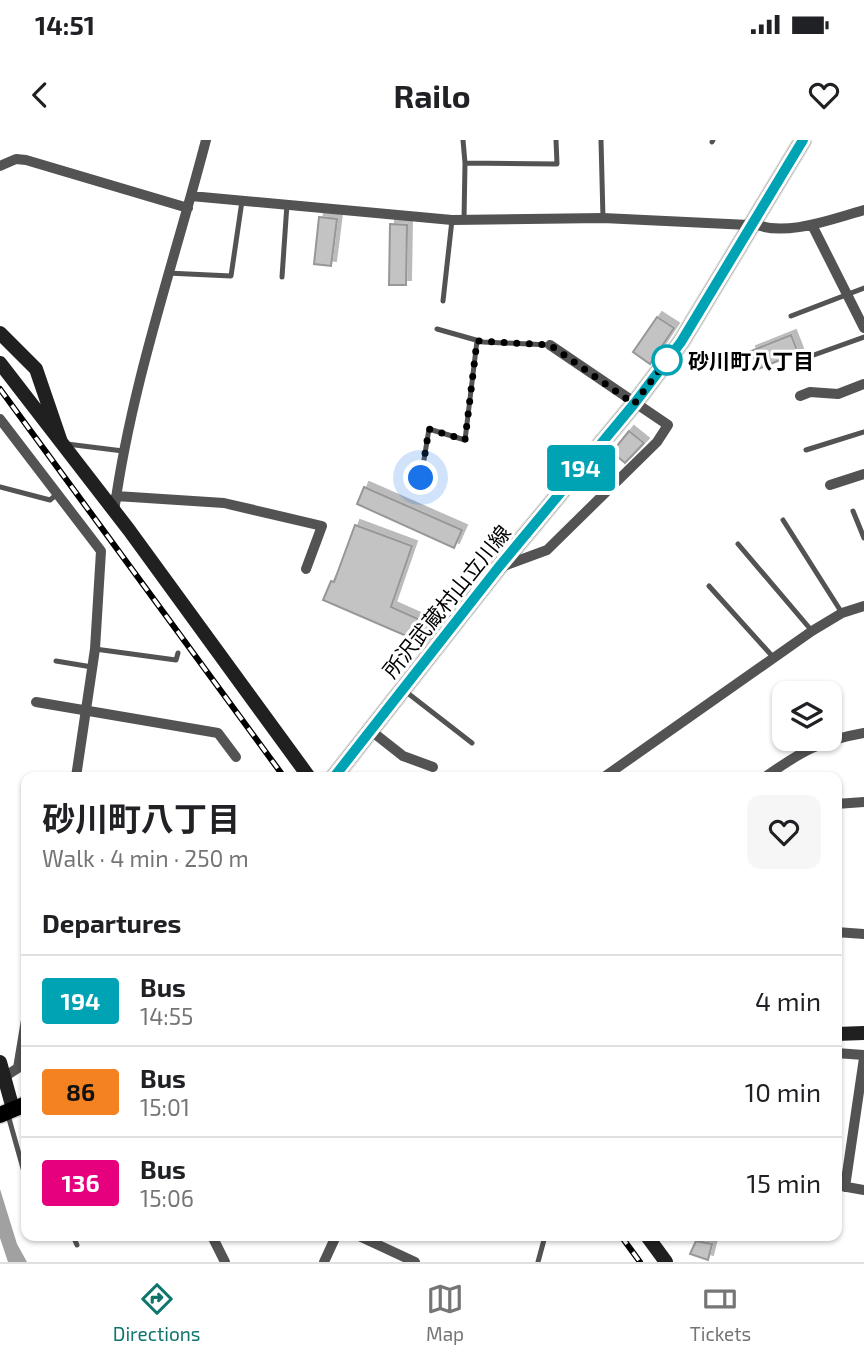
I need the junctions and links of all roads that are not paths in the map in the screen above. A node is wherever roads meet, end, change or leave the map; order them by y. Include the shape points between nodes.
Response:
1 (206, 140) edge
2 (463, 140) edge
3 (556, 140) edge
4 (601, 140) edge
5 (803, 140) edge
6 (465, 163) junction
7 (0, 166) edge
8 (191, 196) junction
9 (242, 201) junction
10 (287, 204) junction
11 (188, 208) junction
12 (864, 210) edge
13 (603, 218) junction
14 (452, 220) junction
15 (464, 220) junction
16 (750, 223) junction
17 (813, 225) junction
18 (167, 273) junction
19 (282, 277) dead end
20 (864, 288) edge
21 (847, 295) junction
22 (443, 302) dead end
23 (791, 316) dead end
24 (864, 328) edge
25 (437, 329) dead end
26 (0, 333) edge
27 (864, 337) edge
28 (477, 341) junction
29 (550, 345) joint
30 (811, 356) dead end
31 (0, 363) edge
32 (864, 384) edge
33 (800, 396) dead end
34 (634, 404) junction
35 (0, 419) edge
36 (864, 432) edge
37 (62, 443) junction
38 (806, 450) dead end
39 (123, 451) junction
40 (864, 474) edge
41 (421, 478) dead end
42 (830, 485) dead end
43 (0, 487) edge
44 (57, 494) junction
45 (116, 496) junction
46 (853, 511) dead end
47 (114, 512) junction
48 (783, 520) dead end
49 (864, 538) edge
50 (738, 544) dead end
51 (498, 568) junction
52 (306, 569) dead end
53 (709, 586) dead end
54 (864, 606) edge
55 (842, 613) junction
56 (812, 631) junction
57 (95, 649) junction
58 (178, 653) dead end
59 (774, 658) junction
60 (56, 660) dead end
61 (92, 667) junction
62 (402, 689) junction
63 (36, 702) dead end
64 (86, 712) junction
65 (370, 730) junction
66 (864, 733) edge
67 (842, 737) edge
68 (472, 743) dead end
69 (802, 751) edge
70 (236, 757) dead end
71 (433, 767) dead end
72 (77, 772) edge
73 (305, 772) edge
74 (342, 772) edge
75 (611, 772) edge
76 (772, 772) edge
77 (864, 802) edge
78 (842, 804) edge
79 (842, 932) edge
80 (864, 934) edge
81 (864, 1033) edge
82 (842, 1034) edge
83 (21, 1050) edge
84 (842, 1054) edge
85 (864, 1056) edge
86 (0, 1062) edge
87 (4, 1077) junction
88 (12, 1110) edge
89 (21, 1154) edge
90 (842, 1180) edge
91 (842, 1186) edge
92 (864, 1190) edge
93 (75, 1241) edge
94 (214, 1241) edge
95 (334, 1241) edge
96 (370, 1241) edge
97 (543, 1241) edge
98 (651, 1241) edge
99 (77, 1245) dead end
100 (225, 1262) edge
101 (324, 1262) edge
102 (415, 1262) edge
103 (537, 1262) edge
104 (666, 1262) edge

1 - 8 street
2 - 6 lane
3 - 6 lane via 557,164
4 - 13 lane
5 - 16 main road, 所沢武蔵村山立川線
6 - 15 lane
7 - 11 street via 26,160
8 - 9 street
8 - 11 street
9 - 10 street
9 - 18 lane via 231,276
10 - 14 street
10 - 19 lane
11 - 18 street
12 - 17 street
13 - 15 street
13 - 16 street
14 - 15 street
14 - 22 lane
16 - 17 street via 763,228
16 - 34 main road, 所沢武蔵村山立川線 via 681,342
17 - 21 street
18 - 39 street
20 - 21 lane
21 - 23 lane
21 - 24 street
25 - 28 lane
26 - 37 street via 36,369
27 - 30 lane
28 - 29 lane
28 - 41 lane via 465,440 429,429
29 - 34 street
31 - 37 street
32 - 33 street via 838,394
34 - 51 main road, 所沢武蔵村山立川線
34 - 51 street via 668,425 657,442 547,550
35 - 44 street
36 - 38 lane
37 - 39 lane
37 - 47 street
39 - 45 street
40 - 42 street
43 - 44 lane via 50,500
44 - 57 street via 101,551
45 - 47 street
45 - 52 street via 224,503 322,526
46 - 49 lane
47 - 73 street
48 - 55 lane
50 - 56 lane
51 - 62 main road, 所沢武蔵村山立川線
53 - 59 lane
54 - 55 street
55 - 56 street
56 - 59 street
57 - 58 lane via 176,660
57 - 61 street
59 - 75 street
60 - 61 lane
61 - 64 street
62 - 65 main road, 所沢武蔵村山立川線
62 - 68 lane
63 - 64 street
64 - 70 street via 218,733
64 - 72 street
65 - 71 street via 403,756
65 - 74 main road, 所沢武蔵村山立川線
66 - 67 street
69 - 76 street
77 - 78 street
79 - 80 street
81 - 82 street
83 - 87 street via 18,1068
84 - 85 street
85 - 90 street
86 - 87 street
87 - 88 street
88 - 89 lane
91 - 92 street
93 - 99 lane
94 - 100 street
95 - 101 street
96 - 102 street
97 - 103 lane
98 - 104 street

